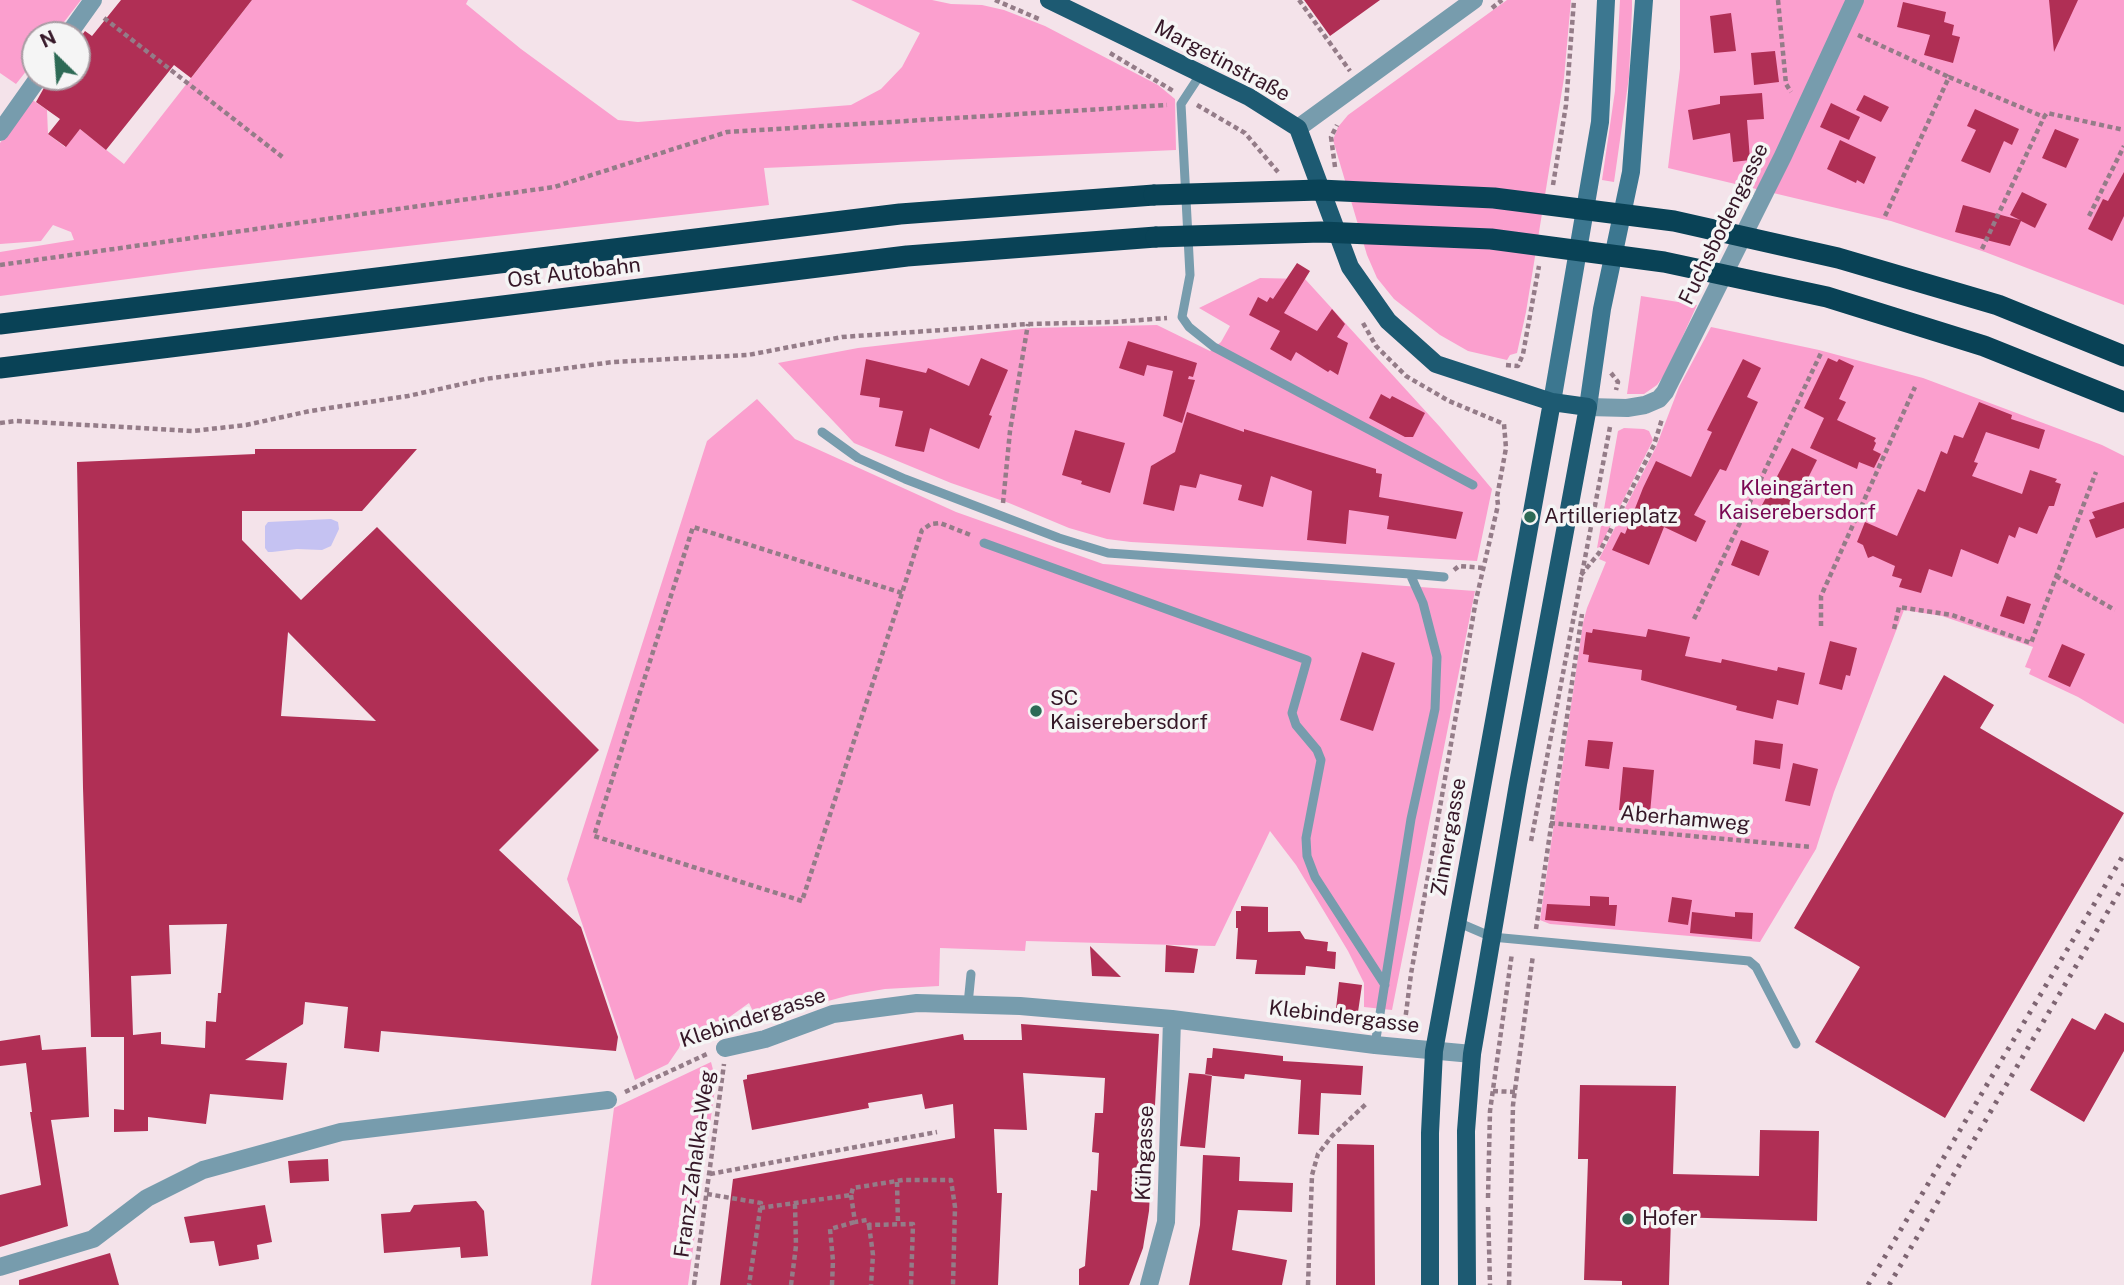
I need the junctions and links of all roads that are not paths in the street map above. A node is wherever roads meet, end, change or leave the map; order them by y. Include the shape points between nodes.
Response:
1 (1049, 0) edge
2 (1474, 0) edge
3 (1606, 0) edge
4 (1644, 0) edge
5 (1855, 0) edge
6 (91, 3) edge
7 (78, 21) edge
8 (1200, 75) junction
9 (28, 91) edge
10 (1298, 128) junction
11 (0, 132) edge
12 (0, 324) edge
13 (2124, 356) edge
14 (0, 368) edge
15 (1552, 402) junction
16 (2124, 402) edge
17 (1588, 407) junction
18 (822, 432) dead end
19 (1473, 485) dead end
20 (984, 542) road end
21 (1410, 574) junction
22 (1444, 577) road end
23 (1457, 922) junction
24 (1492, 937) junction
25 (971, 974) dead end
26 (1385, 985) junction
27 (968, 1004) junction
28 (1172, 1019) junction
29 (1796, 1044) dead end
30 (1375, 1045) junction
31 (725, 1048) road end
32 (1434, 1051) junction
33 (1472, 1054) junction
34 (608, 1100) road end
35 (0, 1268) edge
36 (1149, 1285) edge
37 (1430, 1285) edge
38 (1467, 1285) edge

1 - 8 main road, Margetinstraße
2 - 10 street
3 - 15 main road via 1600,122
4 - 17 main road via 1631,172 1602,309
5 - 17 street, Fuchsbodengasse via 1659,399 1645,405
6 - 7 street
8 - 10 main road, Margetinstraße via 1250,97
8 - 19 lane via 1181,104 1190,275 1182,317 1214,348
9 - 11 street
10 - 15 main road via 1350,267 1388,321 1436,364
12 - 13 highway, Ost Autobahn, bridge via 900,214 1154,195 1320,190 1494,198 1674,221 1838,258 1998,305
14 - 16 highway, Ost Autobahn, bridge via 906,257 1156,237 1321,232 1491,239 1664,262 1827,297 1984,346
15 - 17 main road
15 - 23 main road, Zinnergasse
17 - 24 main road
18 - 21 lane via 858,458 905,479 1108,553
20 - 26 lane via 1307,660 1292,713 1321,760 1306,838 1307,856 1315,877
21 - 22 lane
21 - 26 lane via 1437,657 1435,709 1411,818
23 - 24 lane
23 - 32 main road, Zinnergasse
24 - 29 lane via 1749,961
24 - 33 main road
25 - 27 lane
26 - 30 lane
27 - 28 street, Klebindergasse
27 - 31 street, Klebindergasse via 917,1003 833,1014
28 - 30 street, Klebindergasse
28 - 36 street, Kühgasse via 1166,1222
30 - 32 street, Klebindergasse
32 - 33 street, Klebindergasse
32 - 37 main road, Zinnergasse
33 - 38 main road via 1466,1131
34 - 35 street via 316,1138 203,1170 148,1198 93,1239

